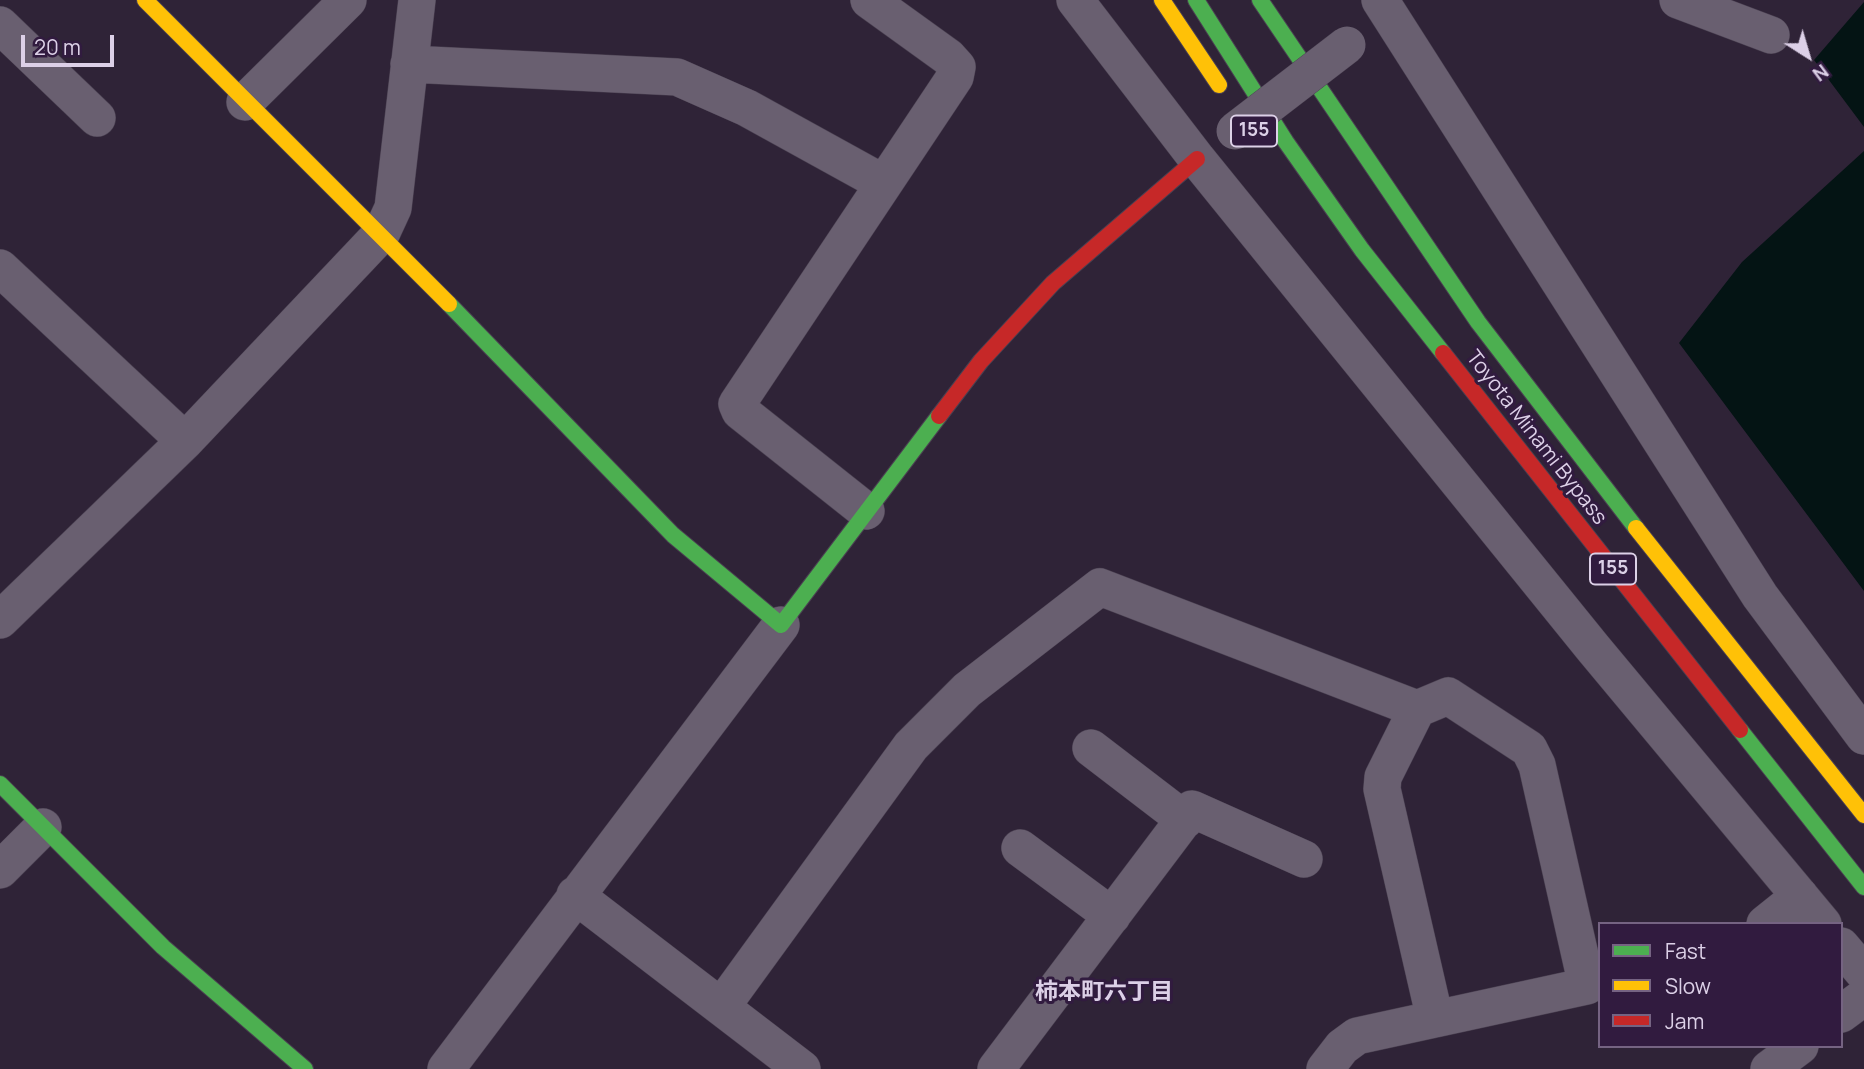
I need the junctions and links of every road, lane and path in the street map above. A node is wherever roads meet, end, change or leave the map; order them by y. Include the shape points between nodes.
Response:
1 (145, 0) edge
2 (348, 0) edge
3 (417, 0) edge
4 (869, 0) edge
5 (1075, 0) edge
6 (1162, 0) edge
7 (1196, 0) edge
8 (1260, 0) edge
9 (1678, 0) edge
10 (1390, 4) edge
11 (0, 25) edge
12 (1771, 35) dead end
13 (410, 64) junction
14 (245, 102) junction
15 (1238, 116) junction
16 (97, 118) dead end
17 (1197, 159) junction
18 (1281, 165) dead end
19 (883, 183) junction
20 (381, 234) junction
21 (1362, 250) junction
22 (0, 268) edge
23 (1475, 286) dead end
24 (1478, 322) junction
25 (186, 441) junction
26 (866, 511) junction
27 (0, 620) edge
28 (781, 625) junction
29 (1417, 709) junction
30 (1864, 736) edge
31 (1091, 748) dead end
32 (0, 784) edge
33 (1864, 815) edge
34 (1185, 820) junction
35 (43, 827) junction
36 (1020, 848) dead end
37 (1304, 859) dead end
38 (0, 870) edge
39 (1864, 887) edge
40 (575, 895) junction
41 (1812, 910) edge
42 (1112, 916) junction
43 (1772, 922) edge
44 (1843, 948) edge
45 (1864, 973) edge
46 (1594, 985) edge
47 (1864, 996) edge
48 (722, 1006) junction
49 (1843, 1012) edge
50 (1435, 1019) junction
51 (1797, 1048) edge
52 (305, 1069) edge
53 (446, 1069) edge
54 (802, 1069) edge
55 (996, 1069) edge
56 (1325, 1069) edge
57 (1769, 1069) edge

1 - 14 main road
2 - 14 street
3 - 13 street
4 - 19 street via 957,67 955,77
5 - 17 street
6 - 15 main road, 155
7 - 21 main road, Toyota Minami Bypass / 155 via 1286,142
8 - 24 main road, Toyota Minami Bypass / 155
9 - 12 street
10 - 15 street, bridge via 1335,57
10 - 30 street via 1760,596
11 - 16 street
13 - 19 street via 677,77 747,108
13 - 20 street via 393,208
14 - 20 main road
15 - 17 street
17 - 26 main road via 1053,283 981,361
17 - 41 street
18 - 21 main road, 155
19 - 26 street via 737,404
20 - 25 street
20 - 28 main road via 673,535
21 - 39 main road, Toyota Minami Bypass / 155
22 - 25 street
23 - 24 main road
24 - 33 main road, Toyota Minami Bypass / 155 via 1694,604
25 - 27 street
26 - 28 main road
28 - 40 street
29 - 46 street via 1448,696 1529,750
29 - 48 street via 1100,587 967,690 911,746
29 - 50 street via 1383,777 1382,789
31 - 34 street
32 - 35 main road
34 - 37 street via 1192,809
34 - 42 street
35 - 38 street
35 - 52 main road via 163,947
36 - 42 street
40 - 48 street
40 - 53 street
41 - 43 street
42 - 55 street
44 - 45 street
46 - 50 street
47 - 49 street
48 - 54 street
50 - 56 street via 1357,1036
51 - 57 street

